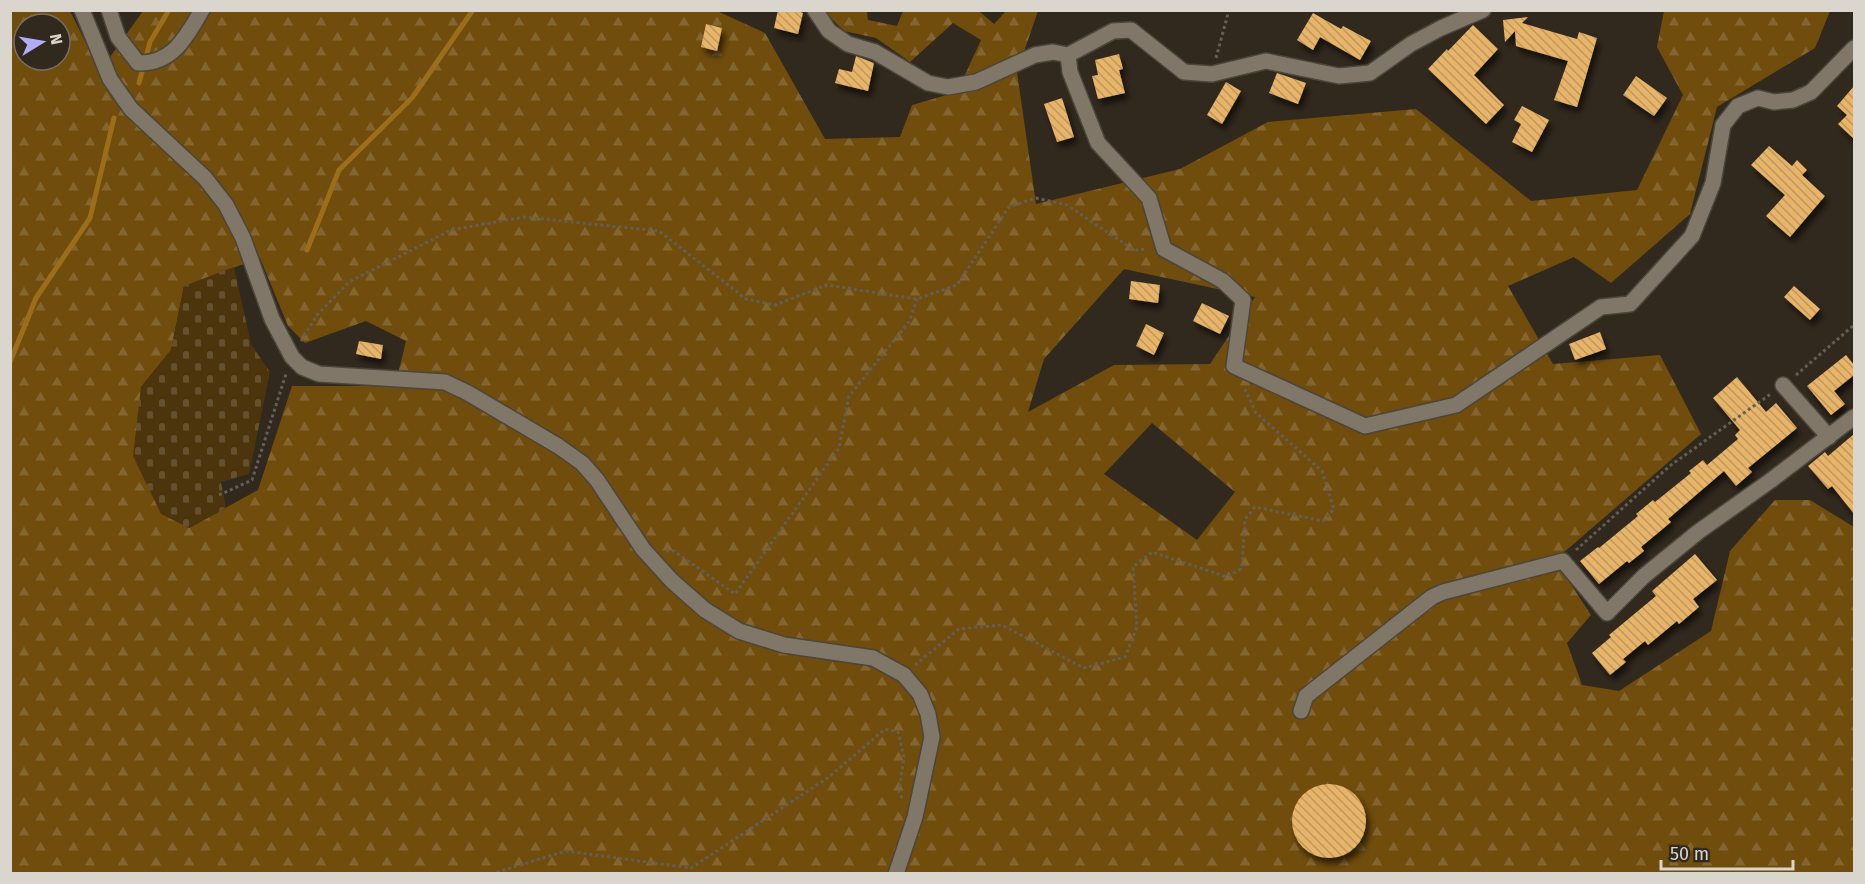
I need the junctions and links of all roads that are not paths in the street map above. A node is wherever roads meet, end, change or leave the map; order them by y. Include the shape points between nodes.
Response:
1 (82, 10) edge
2 (109, 10) edge
3 (202, 10) edge
4 (814, 10) edge
5 (1483, 10) edge
6 (1854, 48) edge
7 (1068, 55) junction
8 (1783, 385) road end
9 (1854, 417) edge
10 (1829, 437) junction
11 (1301, 711) dead end
12 (896, 873) edge

1 - 12 street via 110,79 131,109 205,178 226,205 243,238 272,319 292,357 302,367 319,374 445,382 468,393 582,464 643,549 672,581 739,631 784,645 873,658 904,675 920,694 932,737 915,817
2 - 3 street via 118,37 143,64 160,59 182,44
4 - 7 street via 829,31 849,44 874,52 928,83 948,87 976,82 1035,55
5 - 7 street via 1411,44 1370,73 1340,76 1266,61 1212,74 1184,72 1131,30 1113,31
6 - 7 street via 1810,92 1793,100 1773,102 1758,98 1738,106 1723,125 1713,183 1692,236 1630,304 1601,307 1456,405 1365,426 1234,366 1243,300 1223,281 1164,249 1149,198 1098,143 1070,72
8 - 10 street
9 - 10 street
10 - 11 street via 1698,532 1644,576 1607,613 1563,561 1443,592 1305,696

